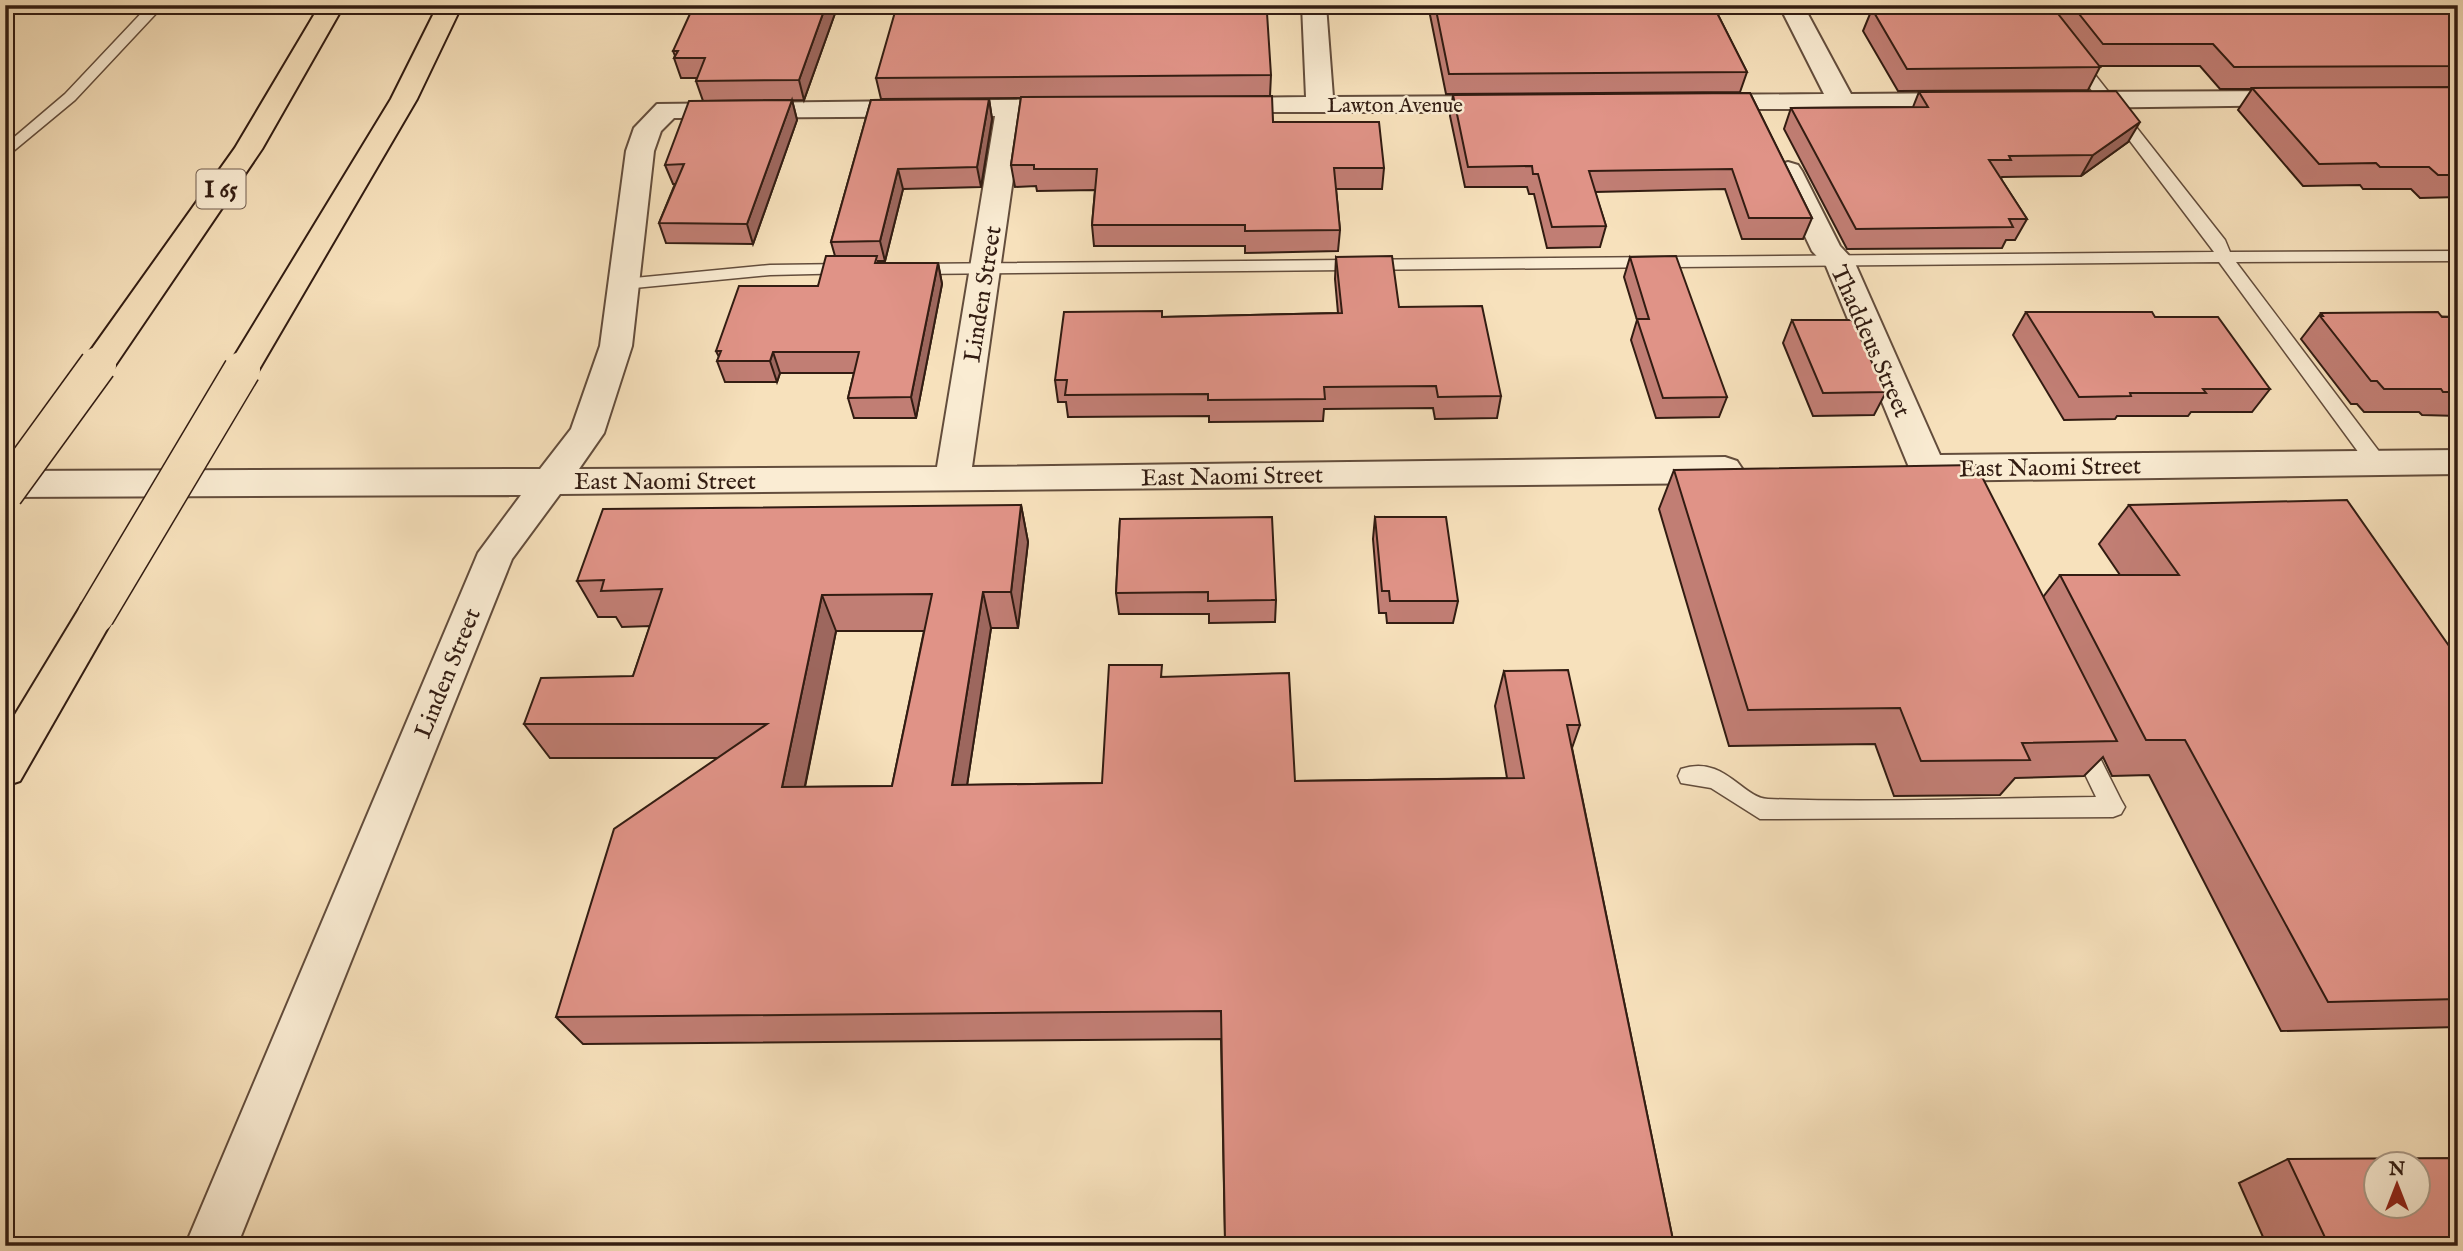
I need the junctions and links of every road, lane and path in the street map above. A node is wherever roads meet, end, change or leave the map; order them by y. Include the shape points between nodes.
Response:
1 (157, 5) edge
2 (332, 5) edge
3 (450, 5) edge
4 (1314, 5) edge
5 (1791, 5) edge
6 (2066, 47) edge
7 (2323, 99) edge
8 (2107, 100) junction
9 (1995, 101) edge
10 (2051, 101) edge
11 (1842, 102) junction
12 (1673, 103) edge
13 (1538, 104) edge
14 (1320, 105) junction
15 (1199, 106) edge
16 (1104, 107) edge
17 (1010, 108) junction
18 (1765, 124) junction
19 (5, 153) edge
20 (2458, 256) edge
21 (2224, 257) junction
22 (1839, 261) junction
23 (864, 269) edge
24 (891, 269) edge
25 (986, 269) junction
26 (624, 285) junction
27 (2458, 462) edge
28 (2377, 463) junction
29 (1886, 468) edge
30 (1762, 470) edge
31 (1944, 476) junction
32 (953, 480) junction
33 (549, 482) junction
34 (5, 484) edge
35 (5, 492) edge
36 (2070, 720) edge
37 (5, 768) edge
38 (1689, 776) dead end
39 (211, 1246) edge

1 - 19 lane via 69,97
2 - 35 highway, I 65, bridge via 248,149
3 - 37 highway, bridge via 404,99
4 - 14 street
5 - 11 street
6 - 8 lane
7 - 8 street
8 - 10 street
8 - 21 lane
9 - 11 street
11 - 18 street
12 - 18 street
13 - 14 street, Lawton Avenue
14 - 15 street, Lawton Avenue
16 - 17 street
17 - 25 street, Linden Street
17 - 26 street, Linden Street via 667,110 648,128 640,151
18 - 22 street, Thaddeus Street via 1827,251
20 - 21 lane
21 - 22 lane
21 - 28 lane
22 - 25 lane
22 - 31 street, Thaddeus Street
23 - 26 lane via 770,270
24 - 25 lane
25 - 32 street, Linden Street
26 - 33 street, Linden Street via 615,346 587,433
27 - 28 street, East Naomi Street
28 - 31 street, East Naomi Street
29 - 31 street, East Naomi Street
30 - 32 street, East Naomi Street
32 - 33 street, East Naomi Street
33 - 34 street, East Naomi Street
33 - 39 street, Linden Street via 496,553
36 - 38 lane via 2113,807 1760,809 1716,779

